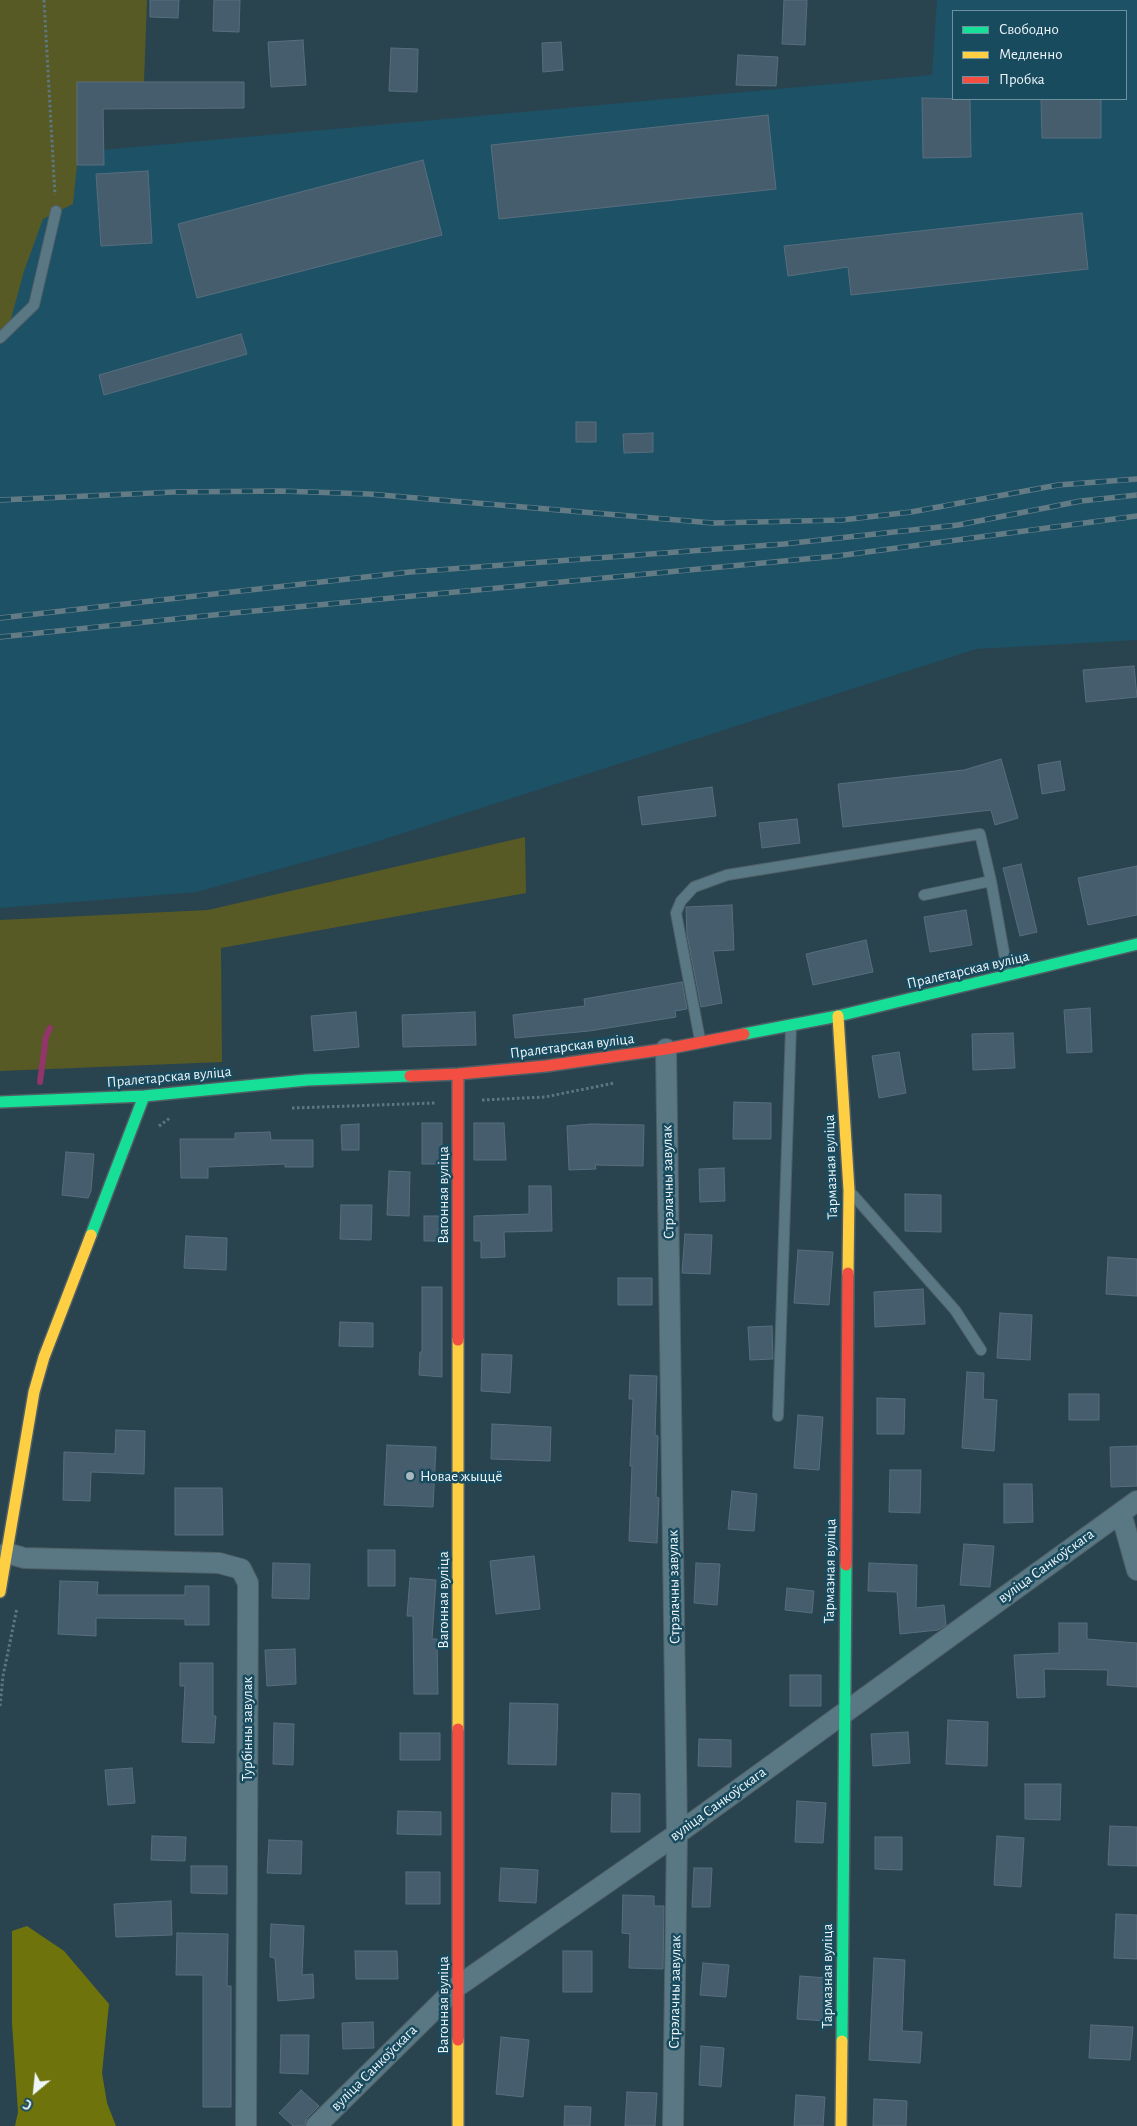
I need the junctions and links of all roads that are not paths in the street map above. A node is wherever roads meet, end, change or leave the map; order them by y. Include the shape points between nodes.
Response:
1 (56, 211) road end
2 (0, 338) edge
3 (991, 881) junction
4 (924, 895) dead end
5 (1137, 944) edge
6 (1008, 976) junction
7 (838, 1016) junction
8 (791, 1025) junction
9 (701, 1042) junction
10 (666, 1049) junction
11 (458, 1074) junction
12 (144, 1096) junction
13 (0, 1102) edge
14 (849, 1190) junction
15 (981, 1350) dead end
16 (778, 1416) dead end
17 (1137, 1501) edge
18 (1120, 1513) junction
19 (3, 1553) edge
20 (1137, 1570) edge
21 (0, 1592) edge
22 (844, 1712) junction
23 (677, 1834) junction
24 (458, 1986) junction
25 (246, 2126) edge
26 (316, 2126) edge
27 (458, 2126) edge
28 (673, 2126) edge
29 (841, 2126) edge

1 - 2 lane via 34,305
3 - 4 lane
3 - 6 lane
3 - 9 lane via 980,834 727,875 694,887 681,901 676,913
5 - 6 street, Пралетарская вуліца
6 - 7 street, Пралетарская вуліца
7 - 8 street, Пралетарская вуліца
7 - 14 street, Тармазная вуліца
8 - 9 street, Пралетарская вуліца
8 - 16 lane
9 - 10 street, Пралетарская вуліца
10 - 11 street, Пралетарская вуліца via 546,1066
10 - 23 street, Стрэлачны завулак
11 - 12 street, Пралетарская вуліца via 307,1080
11 - 24 street, Вагонная вуліца
12 - 13 street, Пралетарская вуліца
12 - 19 street via 44,1357 34,1392
14 - 15 lane via 954,1310
14 - 22 street, Тармазная вуліца
17 - 18 street, вуліца Санкоўскага
18 - 20 street
18 - 22 street, вуліца Санкоўскага
19 - 21 street
19 - 25 street, Турбінны завулак via 24,1558 219,1563 241,1569 248,1583
22 - 23 street, вуліца Санкоўскага
22 - 29 street, Тармазная вуліца
23 - 24 street, вуліца Санкоўскага
23 - 28 street, Стрэлачны завулак
24 - 26 street, вуліца Санкоўскага
24 - 27 street, Вагонная вуліца

